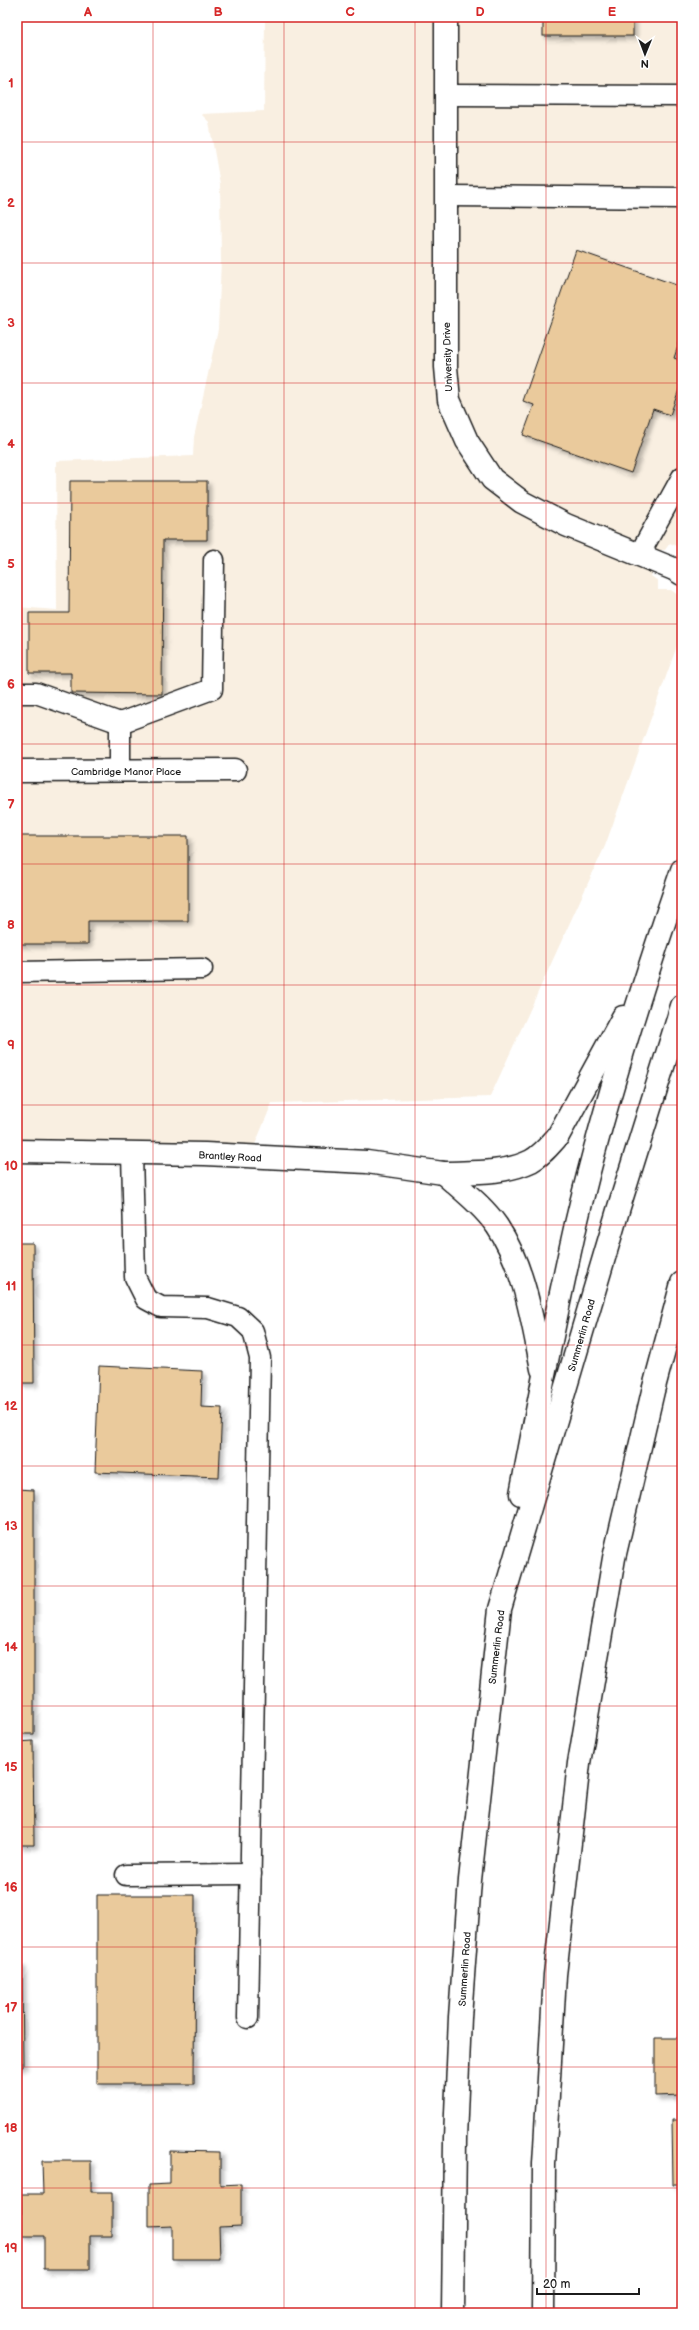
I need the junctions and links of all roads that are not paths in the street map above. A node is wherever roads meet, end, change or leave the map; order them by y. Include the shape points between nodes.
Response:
1 (446, 17) edge
2 (446, 95) junction
3 (682, 96) edge
4 (446, 196) junction
5 (682, 198) edge
6 (682, 477) edge
7 (639, 555) junction
8 (214, 560) dead end
9 (680, 571) edge
10 (17, 693) edge
11 (120, 723) junction
12 (235, 770) dead end
13 (17, 771) edge
14 (120, 771) junction
15 (682, 870) edge
16 (202, 969) dead end
17 (17, 972) edge
18 (643, 981) junction
19 (682, 1006) edge
20 (17, 1151) edge
21 (132, 1153) junction
22 (442, 1173) junction
23 (682, 1283) edge
24 (544, 1375) junction
25 (500, 1610) junction
26 (251, 1874) junction
27 (126, 1875) dead end
28 (248, 2018) dead end
29 (454, 2313) edge
30 (543, 2313) edge

1 - 2 main road, University Drive
2 - 3 lane
2 - 4 main road, University Drive
4 - 5 lane
4 - 7 main road, University Drive via 449,400 467,441 492,479 522,502 566,525
6 - 7 lane
7 - 9 main road, University Drive
8 - 11 lane via 212,690
10 - 11 lane via 36,693
11 - 14 lane
12 - 14 main road, Cambridge Manor Place
13 - 14 main road, Cambridge Manor Place
15 - 18 main road
16 - 17 lane
18 - 22 main road, Brantley Road via 558,1136 544,1152 530,1161 499,1171
18 - 24 main road via 576,1223
19 - 25 main road, Summerlin Road via 618,1207
20 - 21 main road, Brantley Road
21 - 22 main road, Brantley Road via 367,1162
21 - 26 lane via 136,1277 146,1299 161,1307 208,1308 238,1317 253,1331 260,1358
22 - 24 main road via 481,1207 497,1226 510,1250 521,1275
23 - 30 main road via 653,1391 614,1558 579,1763 555,1975 544,2164
24 - 25 main road
25 - 29 main road, Summerlin Road via 470,1880 460,2017 455,2146
26 - 27 lane
26 - 28 lane

